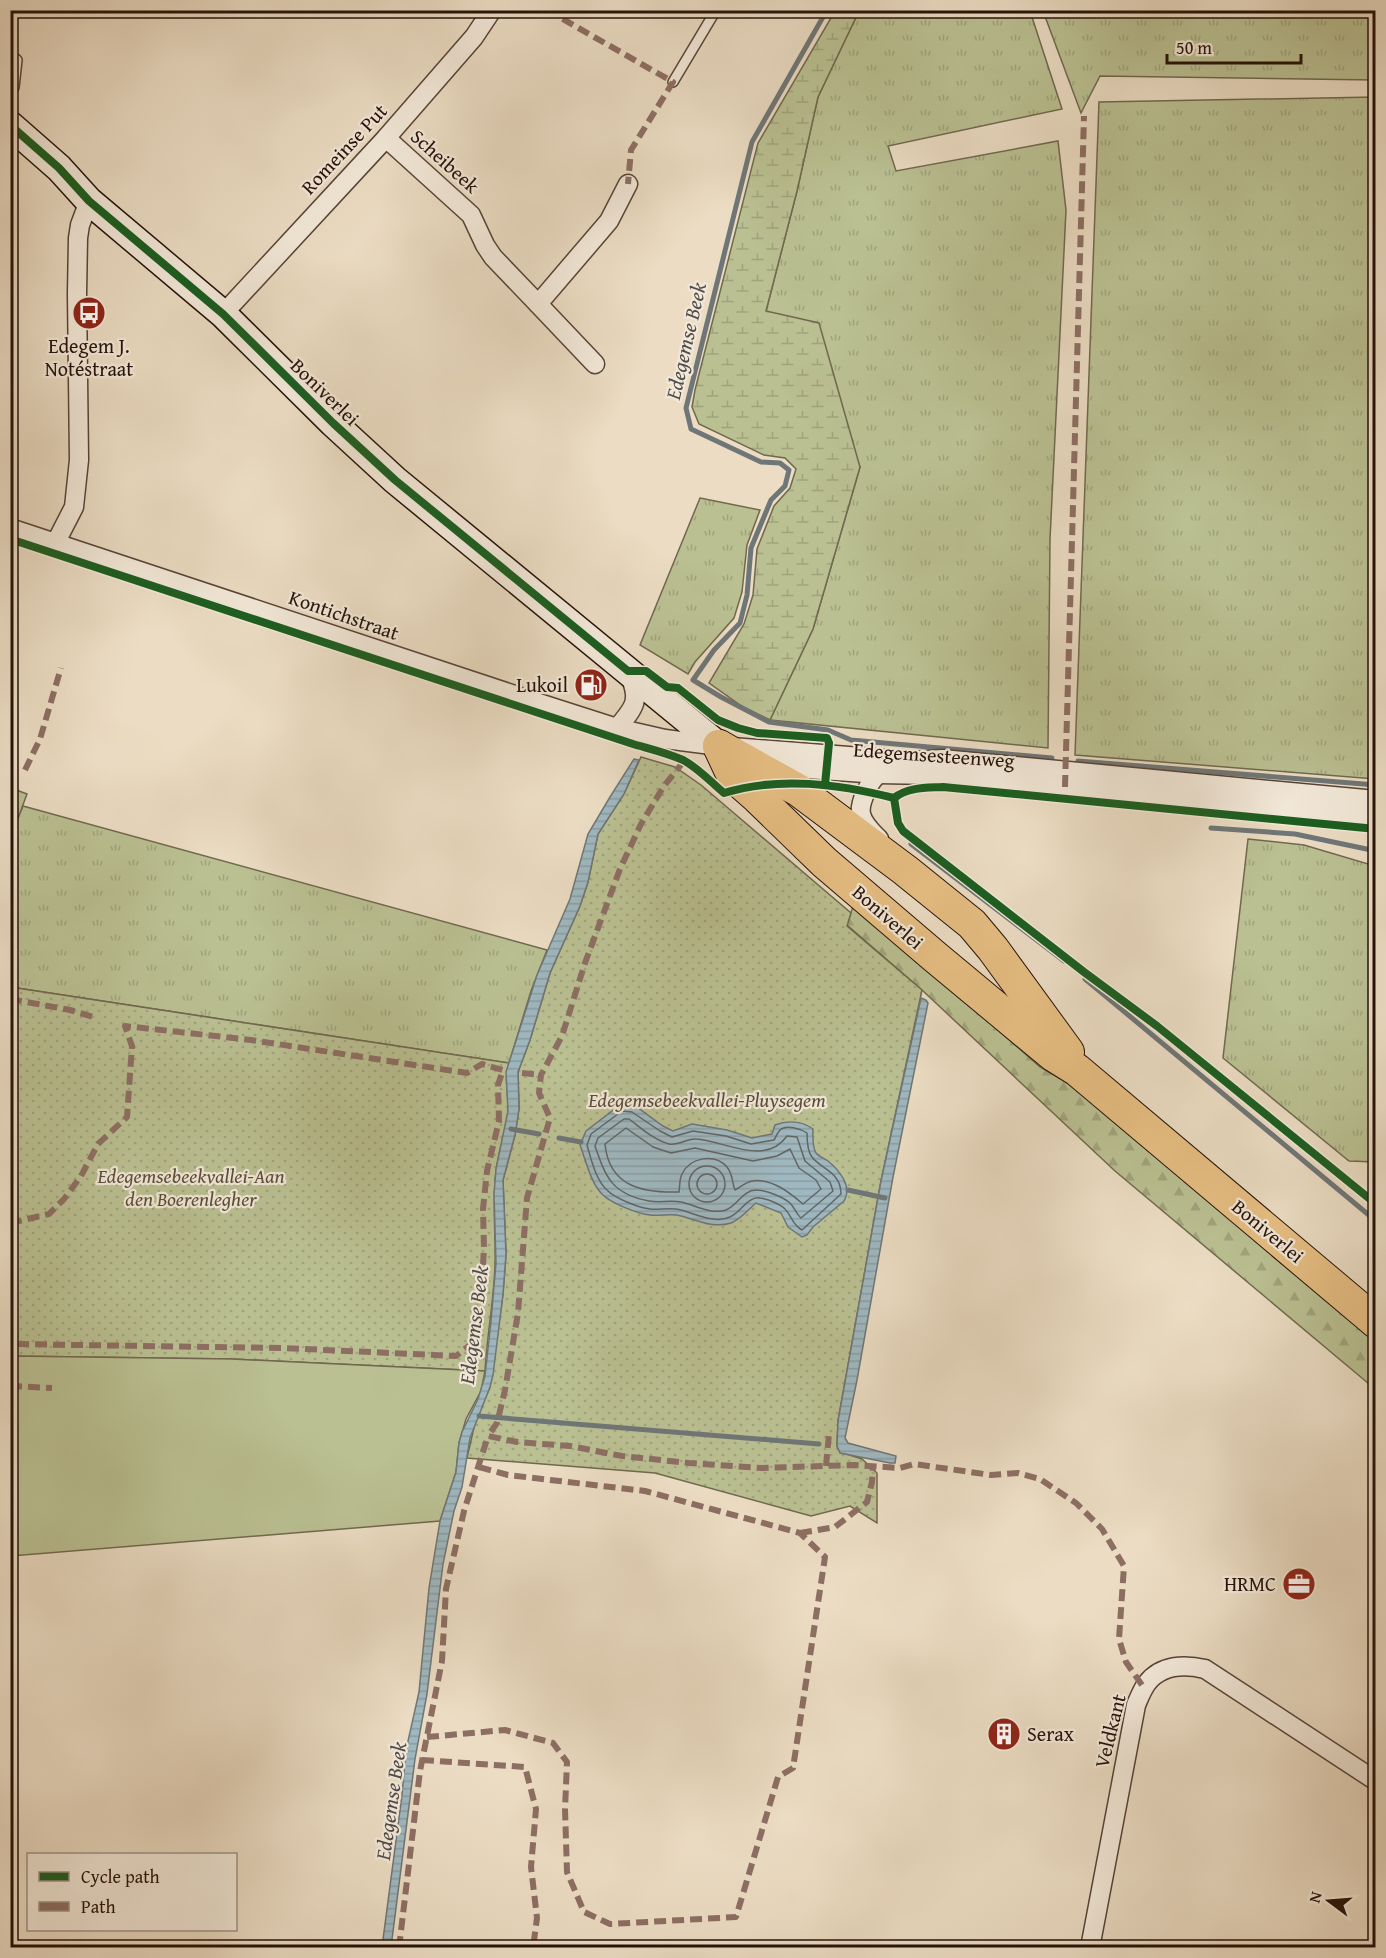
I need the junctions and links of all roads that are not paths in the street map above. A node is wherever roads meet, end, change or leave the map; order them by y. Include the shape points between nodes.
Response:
1 (492, 10) edge
2 (716, 10) edge
3 (10, 54) edge
4 (673, 82) dead end
5 (10, 95) edge
6 (10, 125) edge
7 (386, 138) junction
8 (628, 184) dead end
9 (89, 201) junction
10 (538, 304) junction
11 (223, 314) junction
12 (596, 364) dead end
13 (10, 528) edge
14 (56, 542) junction
15 (627, 671) junction
16 (617, 728) junction
17 (665, 739) junction
18 (719, 746) junction
19 (879, 774) junction
20 (733, 776) junction
21 (1376, 800) edge
22 (1376, 817) edge
23 (905, 870) junction
24 (1077, 1070) junction
25 (1376, 1322) edge
26 (1376, 1781) edge
27 (1090, 1947) edge

1 - 7 street, Romeinse Put via 474,37
2 - 4 lane
3 - 5 lane via 17,60
6 - 9 main road, Boniverlei
7 - 10 street, Scheibeek via 471,214 493,257
7 - 11 street, Romeinse Put
8 - 10 street via 609,221
9 - 11 main road, Boniverlei
9 - 14 street via 80,225 78,249 79,460 74,507
10 - 12 street, Scheibeek
11 - 15 main road, Boniverlei via 395,480
13 - 14 street, Kontichstraat
14 - 16 street, Kontichstraat
15 - 16 street via 636,690 634,704
15 - 18 main road, Boniverlei
16 - 17 street, Kontichstraat
17 - 18 street, Kontichstraat
17 - 20 street, Kontichstraat via 708,758
18 - 19 street, Edegemsesteenweg via 779,767
18 - 20 highway, Boniverlei
18 - 21 street, Edegemsesteenweg via 913,761 942,759
18 - 23 highway, Boniverlei via 798,790
19 - 22 street, Edegemsesteenweg via 931,775
19 - 23 street, Boniverlei via 866,791 861,814
20 - 24 highway, Boniverlei via 925,949 1053,1055
23 - 24 highway, Boniverlei via 972,924 1069,1053
24 - 25 highway, Boniverlei
26 - 27 street, Veldkant via 1205,1669 1189,1665 1166,1668 1147,1683 1136,1705

